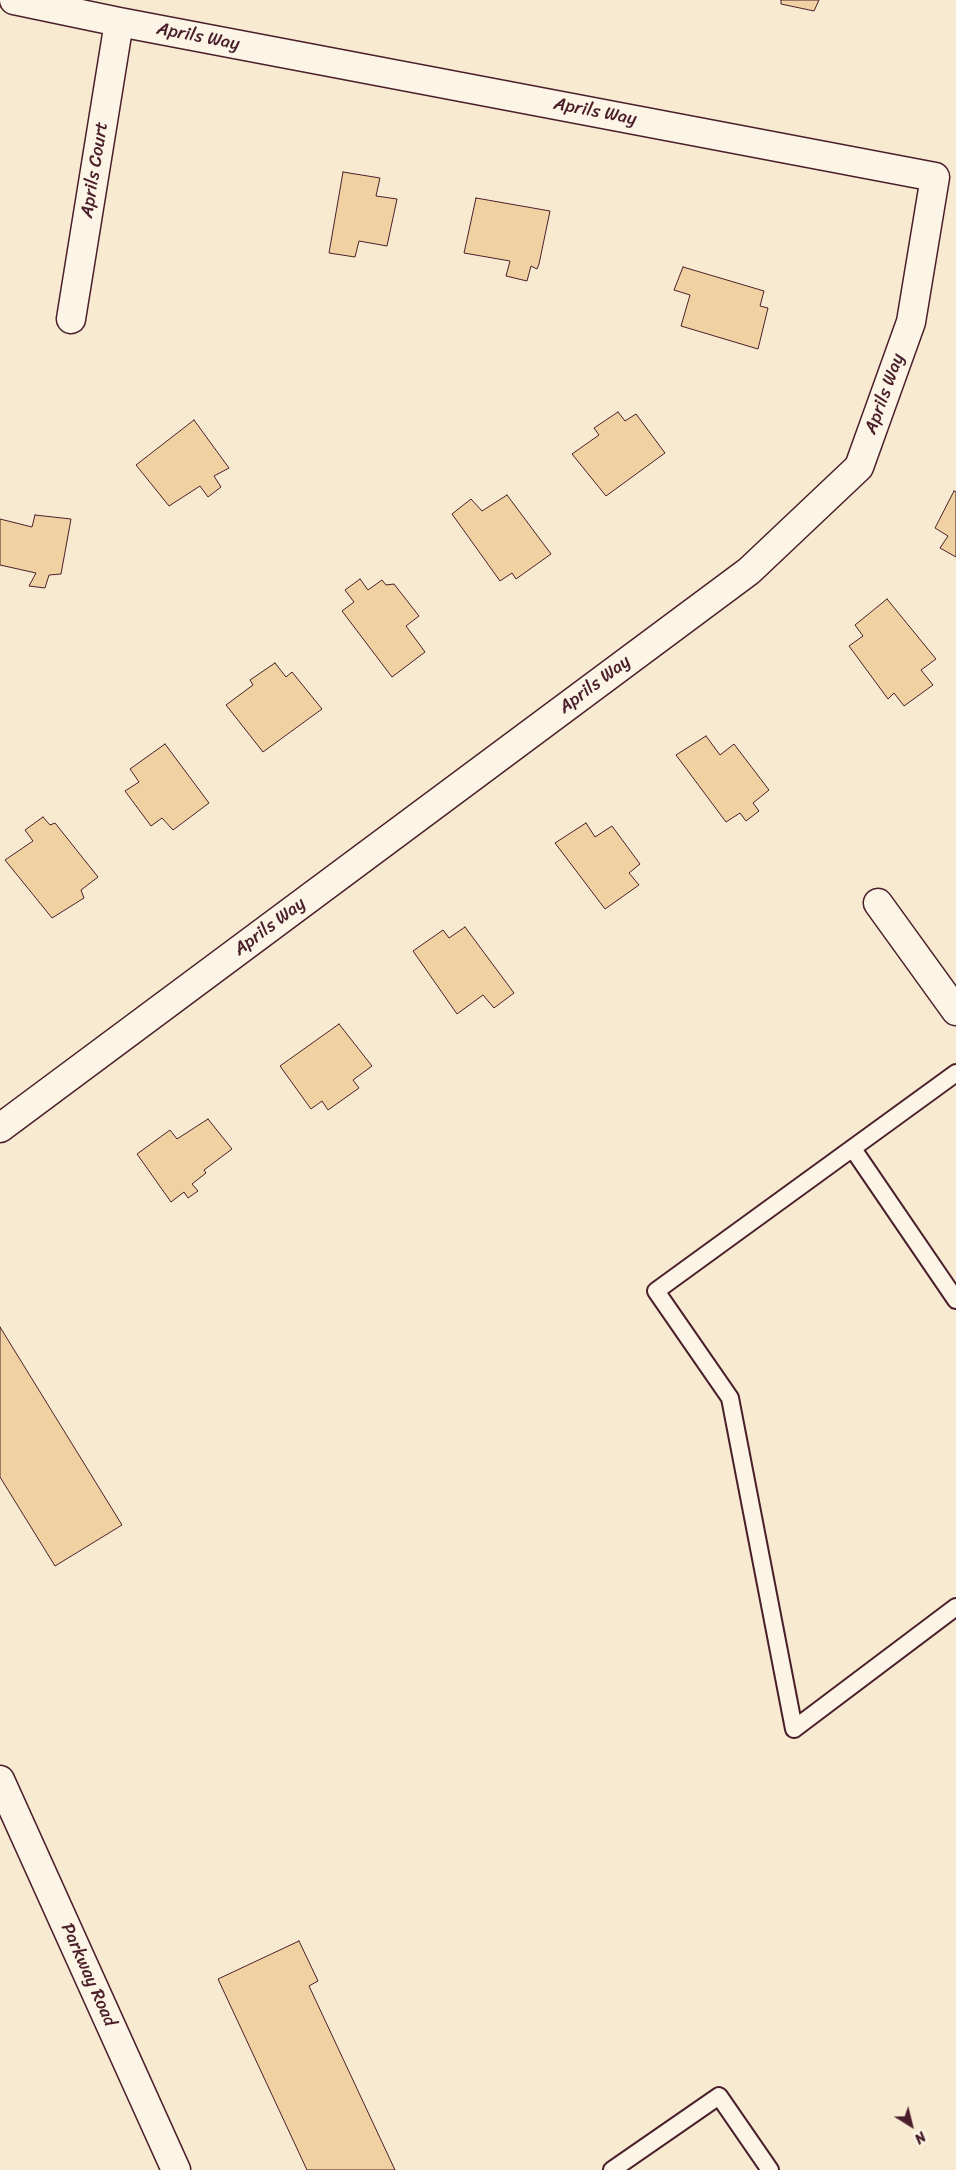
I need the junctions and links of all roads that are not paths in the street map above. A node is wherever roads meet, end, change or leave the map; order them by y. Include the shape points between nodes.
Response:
1 (14, 0) edge
2 (118, 22) junction
3 (71, 319) dead end
4 (878, 903) dead end
5 (956, 1011) edge
6 (956, 1073) edge
7 (0, 1128) edge
8 (852, 1148) junction
9 (956, 1300) edge
10 (956, 1608) edge
11 (0, 1780) edge
12 (176, 2170) edge
13 (612, 2170) edge
14 (770, 2170) edge

1 - 2 street, Aprils Way
2 - 3 street, Aprils Court
2 - 7 street, Aprils Way via 935,177 911,322 859,467 749,572
4 - 5 street
6 - 8 lane
8 - 9 lane
8 - 10 lane via 656,1291 730,1398 794,1730
11 - 12 street, Parkway Road
13 - 14 lane via 719,2096

